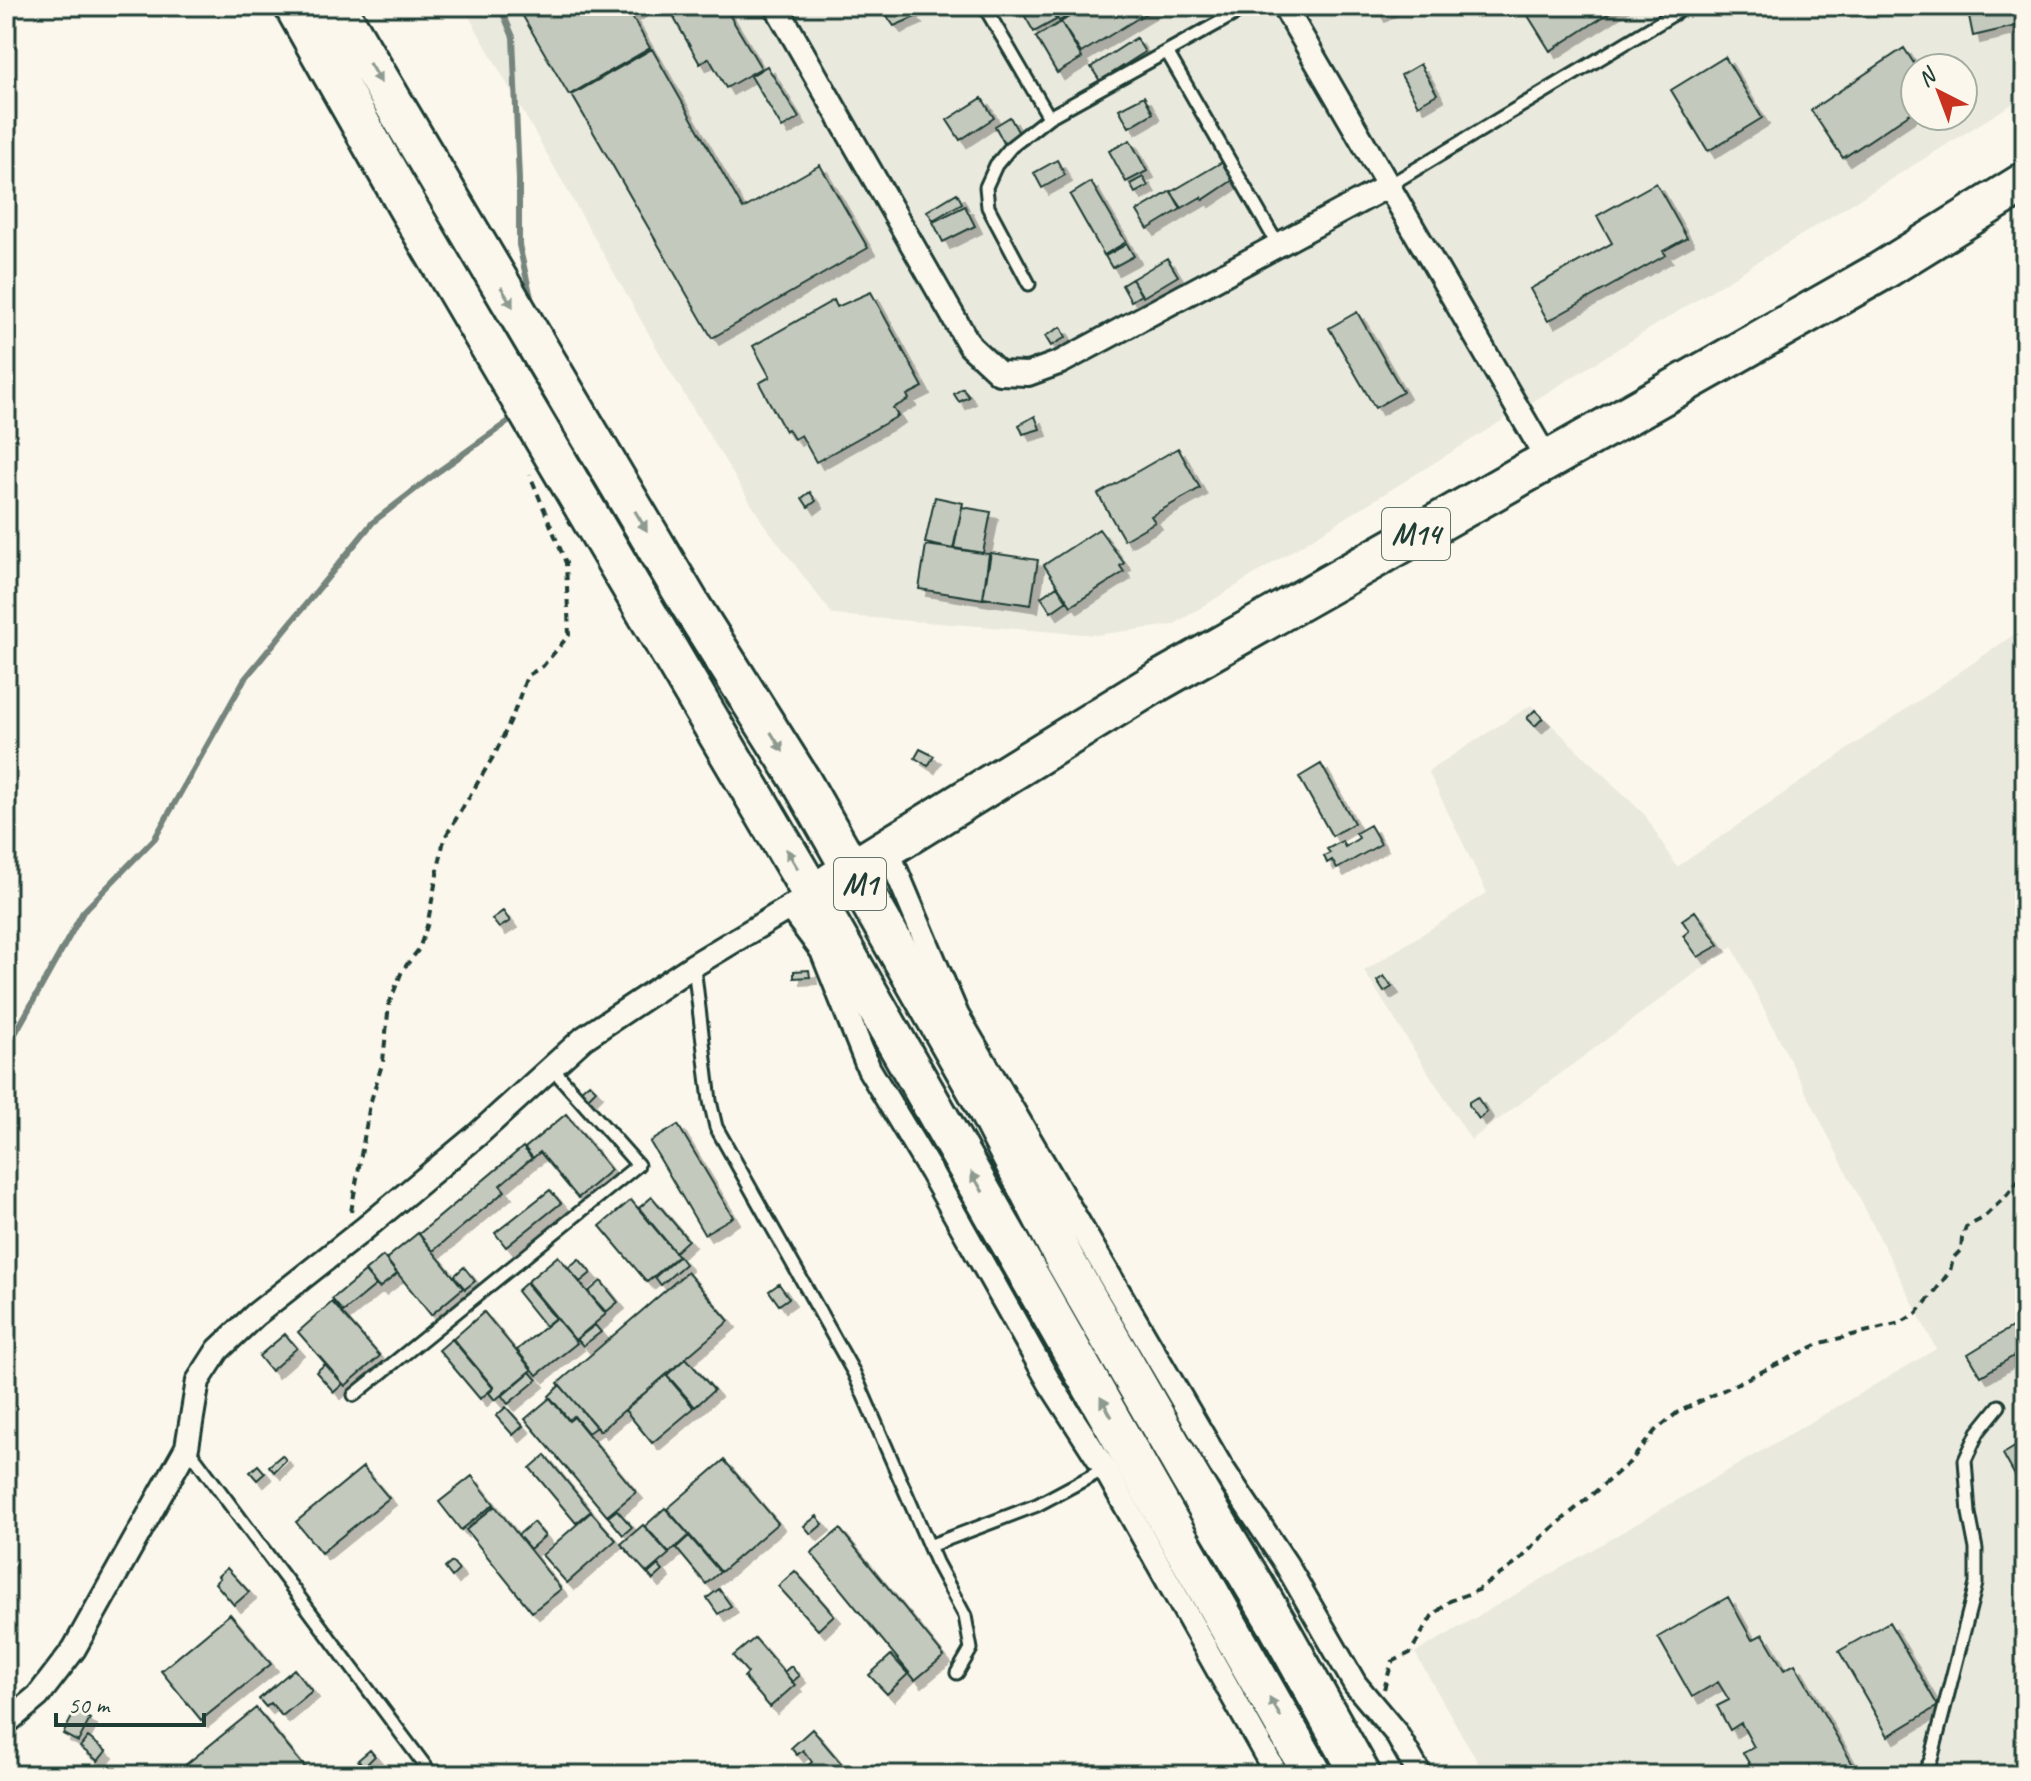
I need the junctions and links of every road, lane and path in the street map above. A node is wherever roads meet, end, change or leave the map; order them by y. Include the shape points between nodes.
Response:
1 (294, 6) edge
2 (336, 6) edge
3 (776, 6) edge
4 (984, 6) edge
5 (1249, 6) edge
6 (1284, 6) edge
7 (1687, 6) edge
8 (1167, 52) junction
9 (1049, 117) junction
10 (2025, 182) edge
11 (1388, 186) junction
12 (1278, 245) junction
13 (1029, 284) dead end
14 (1547, 459) junction
15 (528, 467) dead end
16 (887, 849) junction
17 (852, 870) junction
18 (800, 901) junction
19 (694, 965) junction
20 (552, 1068) junction
21 (2025, 1173) edge
22 (364, 1229) junction
23 (354, 1395) dead end
24 (1999, 1406) dead end
25 (187, 1447) junction
26 (1118, 1461) junction
27 (929, 1546) junction
28 (957, 1673) dead end
29 (1380, 1711) junction
30 (6, 1723) edge
31 (432, 1775) edge
32 (1277, 1775) edge
33 (1313, 1775) edge
34 (1361, 1775) edge
35 (1420, 1775) edge
36 (1922, 1775) edge

18 -> 1 highway, M1
2 -> 17 highway, M1
3 - 12 street via 970,346 999,373 1028,374 1061,362
4 - 9 lane
5 - 8 lane
6 - 11 street
7 - 11 lane
8 - 9 lane
8 - 12 lane
9 - 13 lane via 1011,147 986,187 988,207
10 - 14 highway, M14 via 1880,272
11 - 12 street
11 - 14 street
14 - 16 highway, M14 via 1150,686
15 - 22 path via 566,563 569,635 543,666 527,676 496,752 444,839 427,926 389,1004 383,1061 350,1214
16 - 17 highway, M14
16 - 29 street via 957,1015 1220,1465 1286,1564 1355,1684
17 - 18 highway, M14
17 - 34 highway, M1 via 981,1097 1072,1274
18 - 19 street
18 - 26 highway, M1
19 - 20 street via 584,1038
19 - 27 lane via 716,1127 854,1373
20 - 22 street
20 - 23 lane via 638,1165
21 - 29 path via 1983,1218 1966,1227 1950,1271 1917,1313 1900,1323 1821,1343 1678,1412 1518,1562 1432,1616 1410,1653 1392,1662
22 - 25 street via 218,1350 198,1381
24 - 36 lane via 1965,1460 1976,1584 1931,1760
25 - 30 street via 74,1649 38,1696
25 - 31 lane
26 - 27 lane via 1037,1505
26 - 32 street
33 -> 26 highway, M1
27 - 28 lane via 970,1634 971,1649
29 - 35 street

